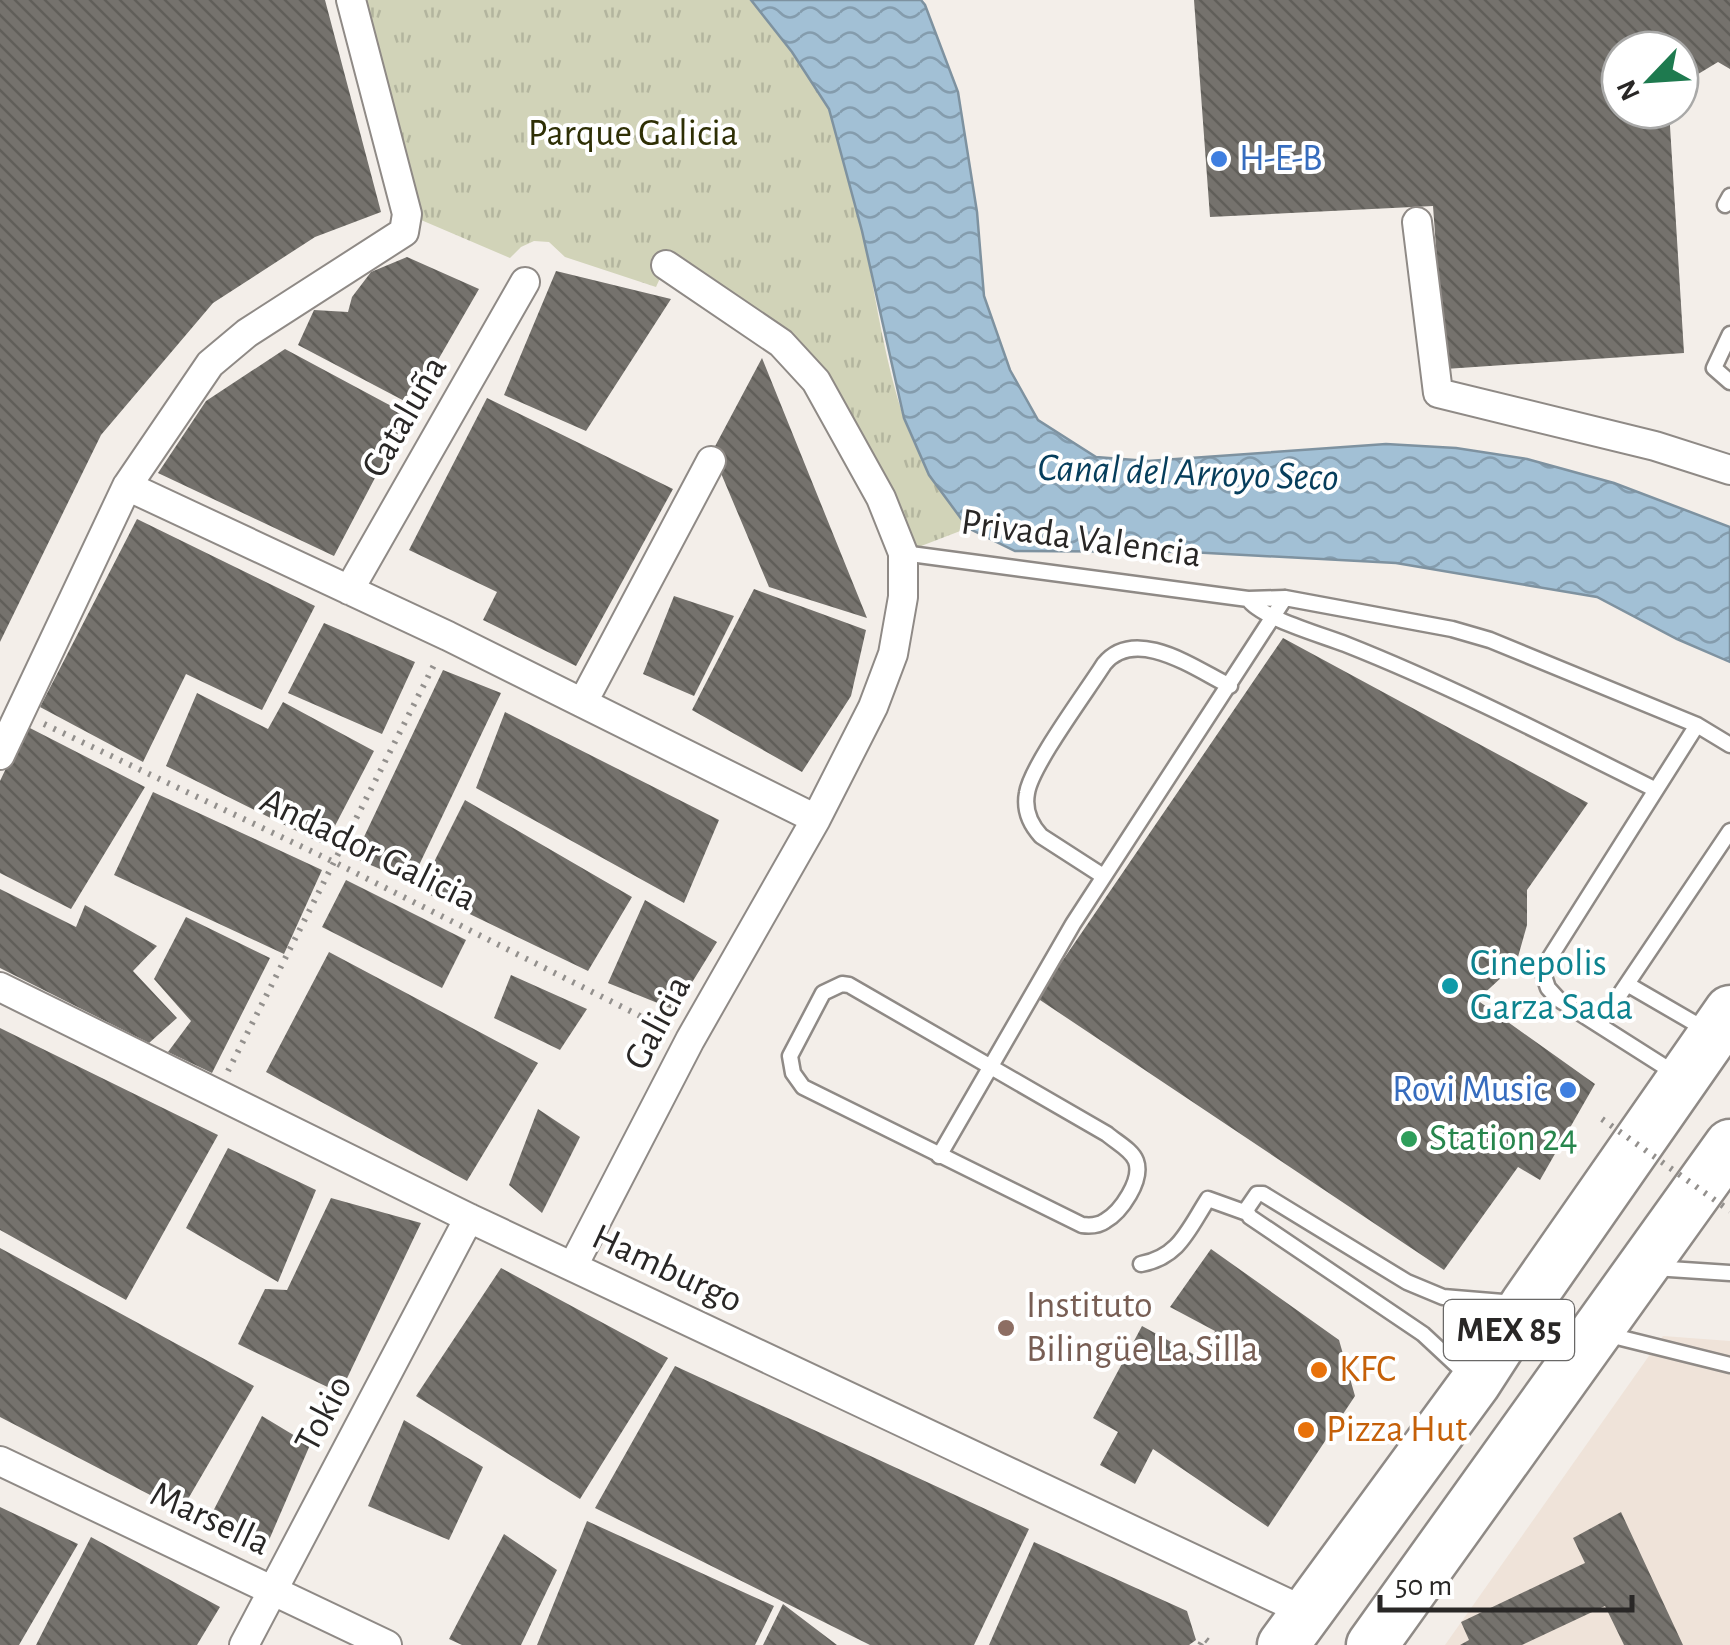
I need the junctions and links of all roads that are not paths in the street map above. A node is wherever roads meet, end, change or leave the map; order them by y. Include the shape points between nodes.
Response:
1 (351, 0) edge
2 (1417, 222) dead end
3 (666, 265) dead end
4 (526, 282) dead end
5 (1730, 334) edge
6 (1730, 382) edge
7 (711, 461) dead end
8 (1730, 470) edge
9 (126, 486) junction
10 (903, 554) junction
11 (349, 590) junction
12 (1285, 598) junction
13 (1248, 599) junction
14 (1276, 617) junction
15 (1230, 686) junction
16 (583, 702) junction
17 (1697, 725) junction
18 (1730, 745) edge
19 (0, 755) edge
20 (1654, 789) junction
21 (816, 819) junction
22 (1730, 831) edge
23 (1103, 876) junction
24 (1627, 984) junction
25 (0, 986) edge
26 (1722, 1023) edge
27 (1600, 1024) junction
28 (988, 1066) junction
29 (1684, 1079) junction
30 (1730, 1146) edge
31 (939, 1156) junction
32 (1247, 1213) junction
33 (469, 1218) junction
34 (1141, 1264) dead end
35 (573, 1266) junction
36 (1643, 1268) junction
37 (1730, 1273) edge
38 (1526, 1304) junction
39 (1596, 1332) junction
40 (1730, 1366) edge
41 (1475, 1383) junction
42 (0, 1461) edge
43 (274, 1590) junction
44 (1295, 1629) edge
45 (244, 1645) edge
46 (388, 1645) edge
47 (1372, 1645) edge

1 - 9 street via 407,214 404,232 210,364
2 - 8 street via 1438,393
3 - 10 street via 780,343 816,381 881,498
4 - 11 street, Cataluña
5 - 6 lane via 1714,368
7 - 16 street
9 - 11 street
9 - 19 street
10 - 13 lane, Privada Valencia
10 - 21 street, Galicia via 893,654
11 - 16 street
12 - 13 lane, Privada Valencia
12 - 14 lane
12 - 17 lane, Privada Valencia via 1490,640
13 - 14 lane
14 - 15 lane
14 - 20 lane via 1445,686
15 - 23 lane
15 - 23 lane via 1151,649 1126,650 1104,664 1032,778 1026,804 1040,836
16 - 21 street
17 - 18 lane, Privada Valencia
17 - 20 lane
20 - 27 lane via 1542,970 1558,999
21 - 35 street, Galicia via 690,1040
22 - 24 lane
23 - 28 lane
24 - 26 lane
24 - 27 lane
25 - 33 street, Hamburgo
26 - 29 highway, MEX 85
27 - 29 lane
28 - 31 lane
28 - 31 lane via 1108,1134 1135,1159 1136,1183 1108,1220 1082,1226
28 - 31 lane via 849,985 823,993 790,1056 797,1080
29 - 38 highway, MEX 85
30 - 36 highway, MEX 85
32 - 34 lane via 1208,1199 1176,1249
32 - 38 lane via 1260,1194 1407,1282 1443,1296
32 - 41 lane via 1423,1334
33 - 35 street, Hamburgo
33 - 43 street, Tokio
35 - 44 street, Hamburgo
36 - 37 lane
36 - 39 highway, MEX 85
38 - 41 highway, MEX 85
39 - 40 lane
39 - 47 highway, MEX 85
41 - 44 highway, MEX 85
42 - 43 street, Marsella
43 - 45 street, Tokio
43 - 46 street, Marsella

